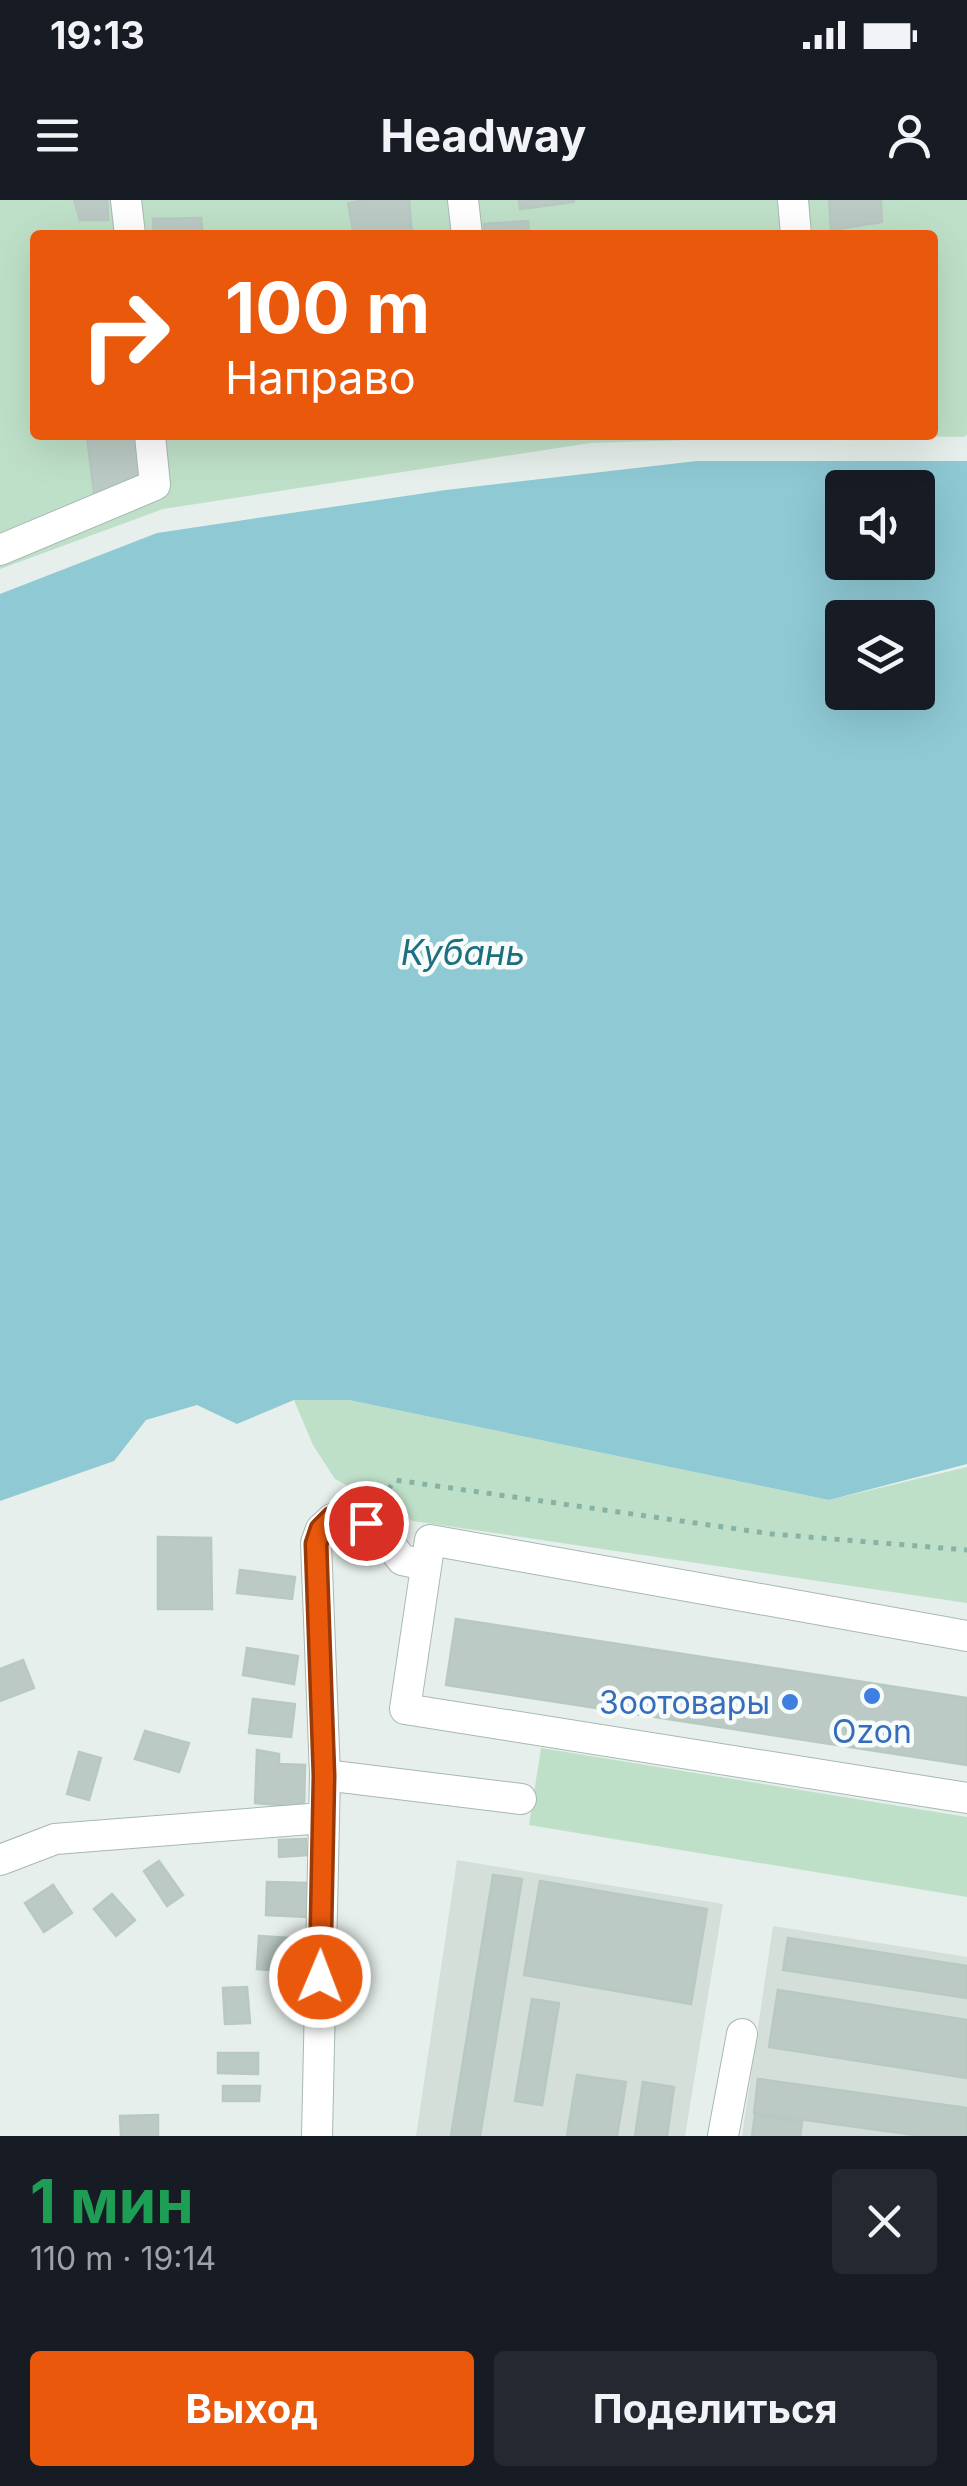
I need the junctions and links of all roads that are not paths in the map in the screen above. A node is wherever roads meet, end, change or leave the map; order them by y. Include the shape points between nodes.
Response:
1 (126, 200) edge
2 (463, 200) edge
3 (793, 200) edge
4 (129, 230) edge
5 (466, 230) edge
6 (796, 230) edge
7 (150, 440) edge
8 (0, 550) edge
9 (426, 1565) junction
10 (967, 1636) edge
11 (324, 1776) junction
12 (967, 1798) edge
13 (521, 1799) dead end
14 (324, 1818) junction
15 (0, 1860) edge
16 (742, 2034) dead end
17 (317, 2136) edge
18 (723, 2136) edge

1 - 4 street
2 - 5 street
3 - 6 street
7 - 8 street via 154,485
9 - 10 street via 430,1540
9 - 11 street via 402,1560 366,1523 332,1518 321,1529 316,1544
9 - 12 street via 405,1710
11 - 13 street
11 - 14 street
14 - 15 street via 55,1840
14 - 17 street
16 - 18 street

